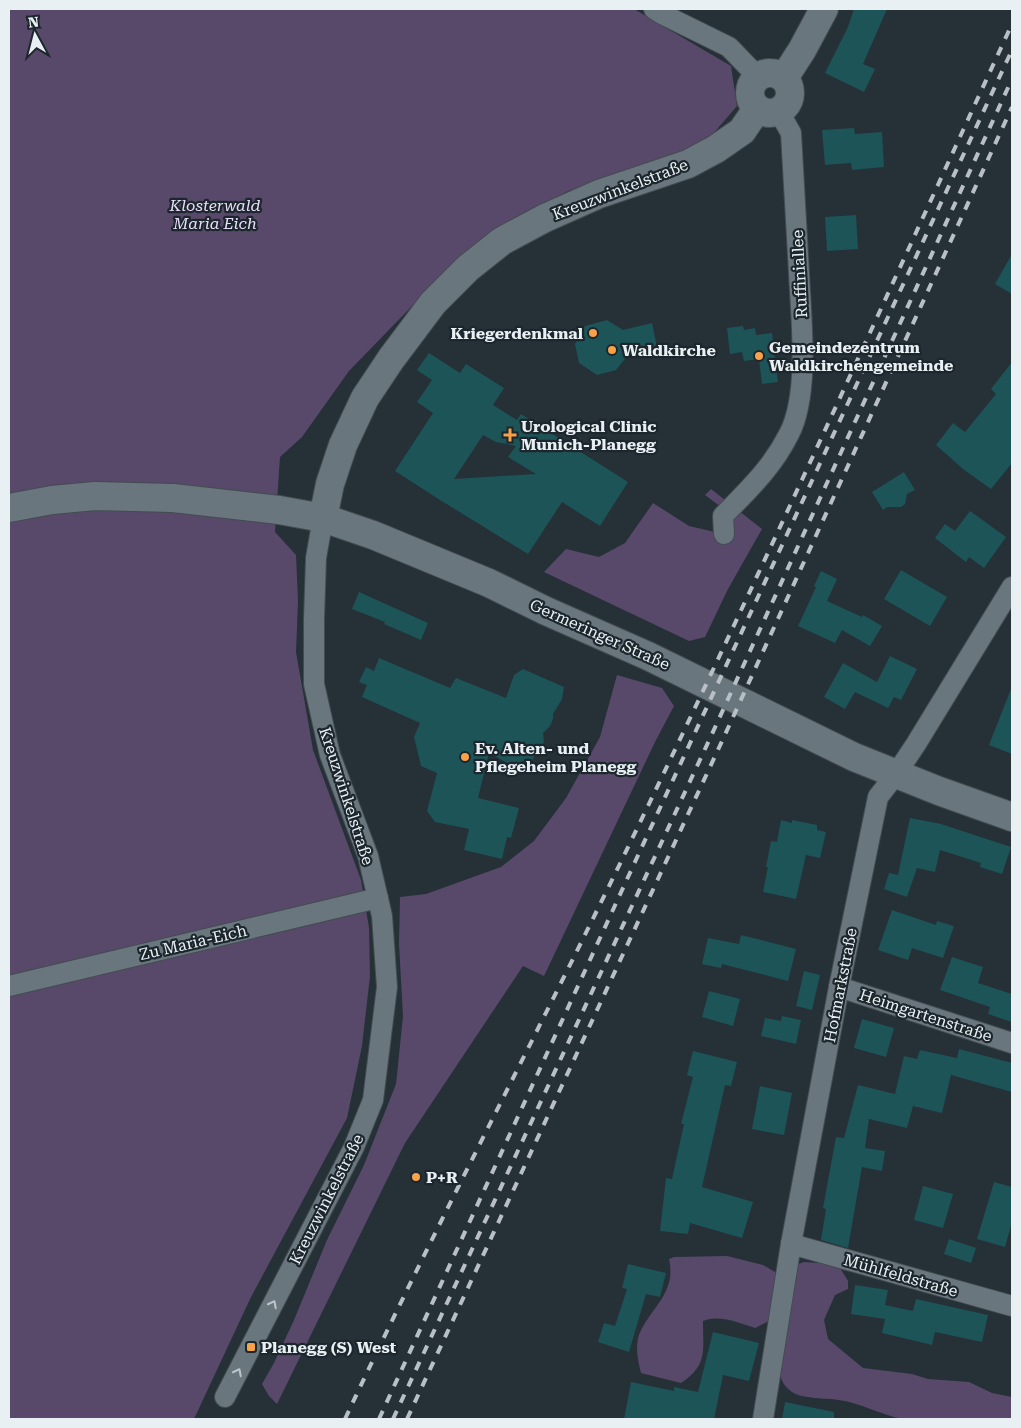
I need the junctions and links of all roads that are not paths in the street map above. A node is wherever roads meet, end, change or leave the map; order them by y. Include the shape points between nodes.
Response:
1 (654, 9) edge
2 (824, 9) edge
3 (771, 77) junction
4 (768, 110) junction
5 (9, 508) edge
6 (323, 518) junction
7 (724, 534) dead end
8 (1012, 587) edge
9 (896, 774) junction
10 (1012, 817) edge
11 (378, 898) junction
12 (9, 986) edge
13 (839, 987) junction
14 (1012, 1042) edge
15 (790, 1244) junction
16 (1012, 1306) edge
17 (225, 1397) dead end
18 (763, 1419) edge

1 - 3 street via 729,47
2 - 3 main road, Ruffiniallee via 802,50
3 - 4 main road, Ruffiniallee via 754,81 750,93 751,99
3 - 4 main road via 789,84 791,92 786,107
4 - 6 main road, Kreuzwinkelstraße via 716,149 688,164 599,194 545,218 502,241 468,268 434,304 365,398 342,445
4 - 7 street, Ruffiniallee via 791,133 802,375 799,402 790,433 766,471 723,516
5 - 6 main road, Germeringer Straße via 95,496 173,498
6 - 9 main road, Germeringer Straße via 373,534 489,583
6 - 11 street, Kreuzwinkelstraße via 316,558 314,684 330,755 368,856
8 - 9 street, Hofmarkstraße
9 - 10 main road, Germeringer Straße
9 - 13 street, Hofmarkstraße via 878,797
11 - 12 street, Zu Maria-Eich
17 -> 11 street, Kreuzwinkelstraße via 354,1148 373,1100 387,988
13 - 14 street, Heimgartenstraße
13 - 15 street, Hofmarkstraße
15 - 16 street, Mühlfeldstraße
15 - 18 street, Hofmarkstraße

